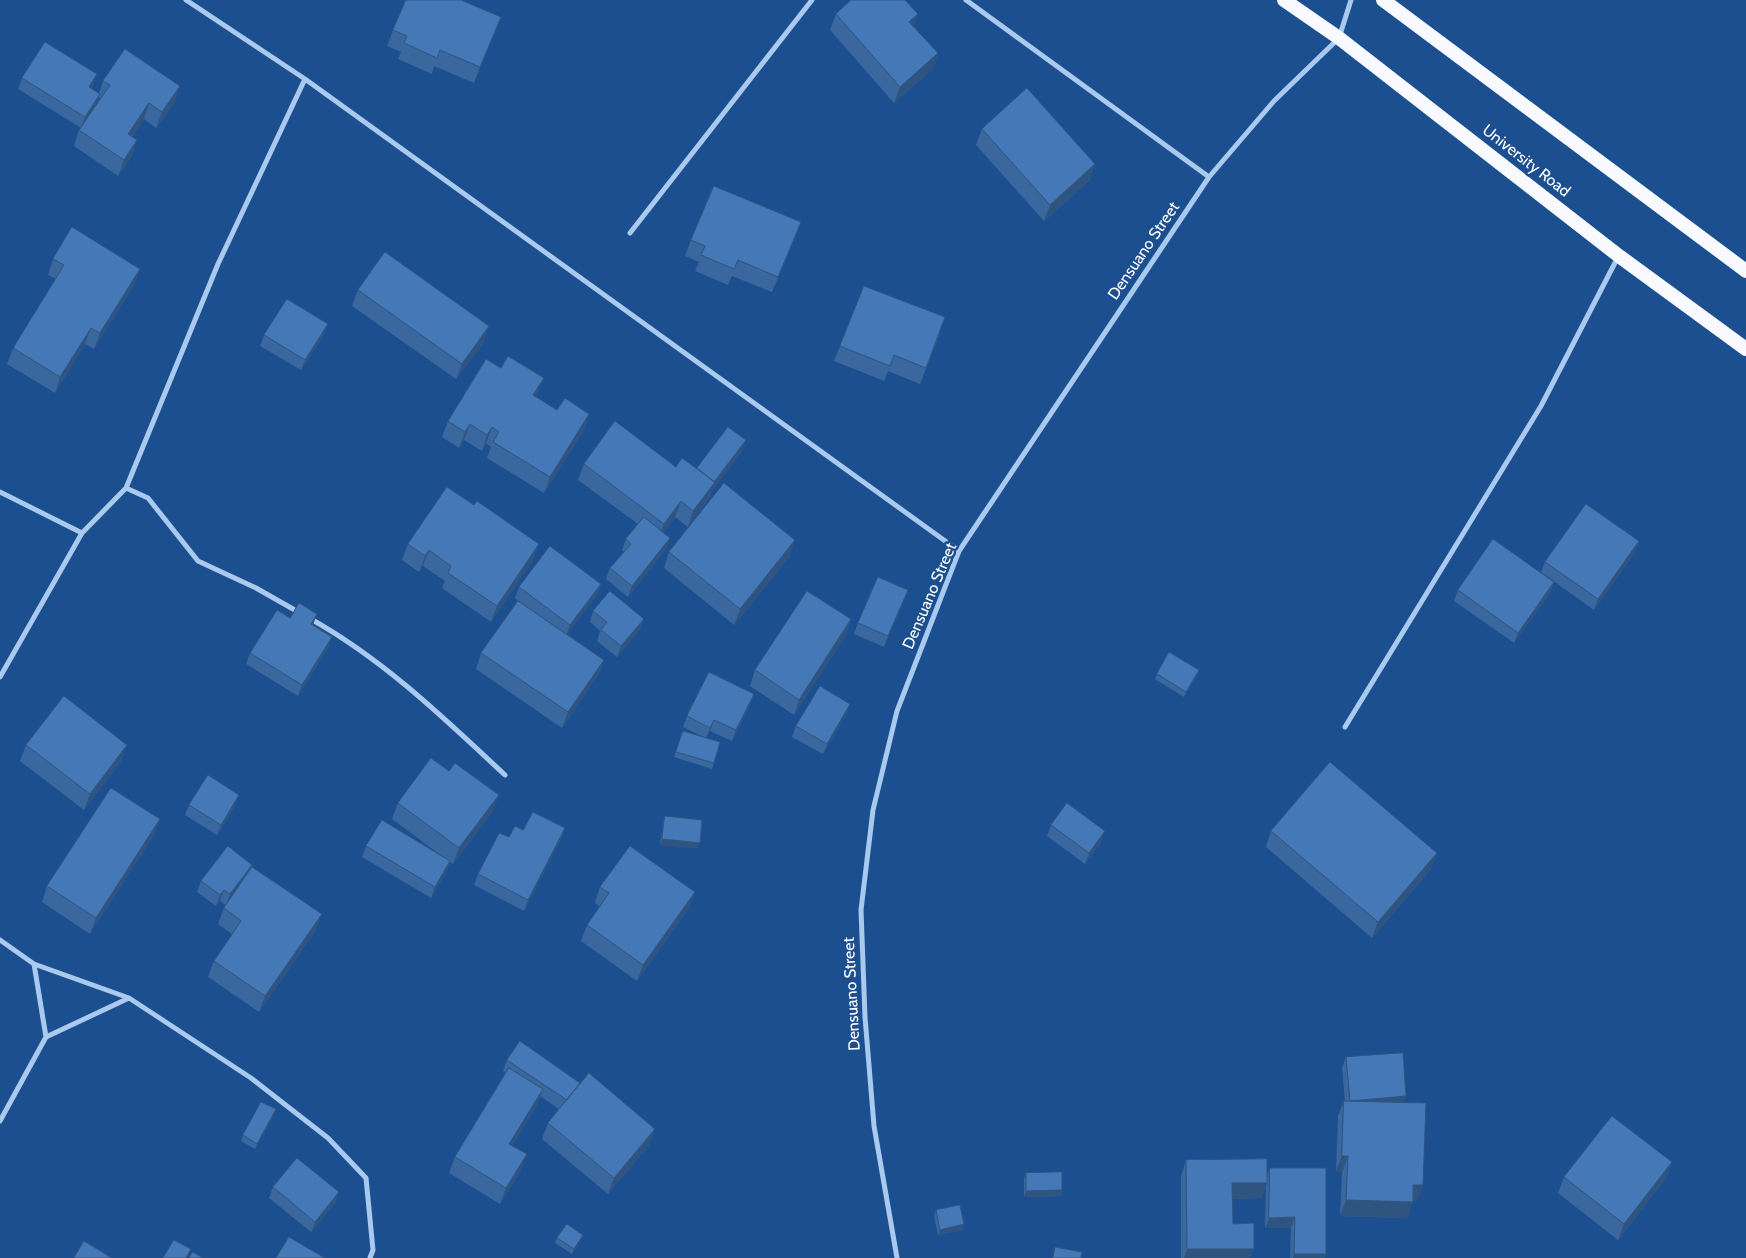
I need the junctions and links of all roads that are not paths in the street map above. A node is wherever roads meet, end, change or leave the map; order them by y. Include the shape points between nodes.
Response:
1 (186, 0) edge
2 (812, 0) edge
3 (966, 0) edge
4 (1284, 0) edge
5 (1351, 0) edge
6 (1383, 0) edge
7 (1339, 38) junction
8 (305, 79) junction
9 (1209, 177) junction
10 (630, 233) dead end
11 (1619, 256) junction
12 (1746, 271) edge
13 (1746, 349) edge
14 (126, 488) junction
15 (0, 492) edge
16 (82, 533) junction
17 (959, 551) junction
18 (0, 677) edge
19 (1345, 728) dead end
20 (505, 775) dead end
21 (0, 940) edge
22 (34, 964) junction
23 (129, 998) junction
24 (46, 1037) junction
25 (0, 1121) edge
26 (370, 1258) edge
27 (897, 1258) edge

1 - 8 street
2 - 10 street
3 - 9 street
4 - 7 highway, University Road
5 - 7 street, Densuano Street
6 - 12 highway
7 - 9 street, Densuano Street via 1274,100
7 - 11 highway, University Road
8 - 14 street via 218,264
8 - 17 street
9 - 17 street, Densuano Street
11 - 13 highway, University Road
11 - 19 street via 1541,406
14 - 16 street
14 - 20 street via 148,498 198,561 256,588 332,631 370,657 429,704
15 - 16 street
16 - 18 street
17 - 27 street, Densuano Street via 897,711 873,810 861,910 874,1126
21 - 22 street
22 - 23 street
22 - 24 street
23 - 24 street
23 - 26 street via 258,1084 328,1138 366,1178 373,1250
24 - 25 street

